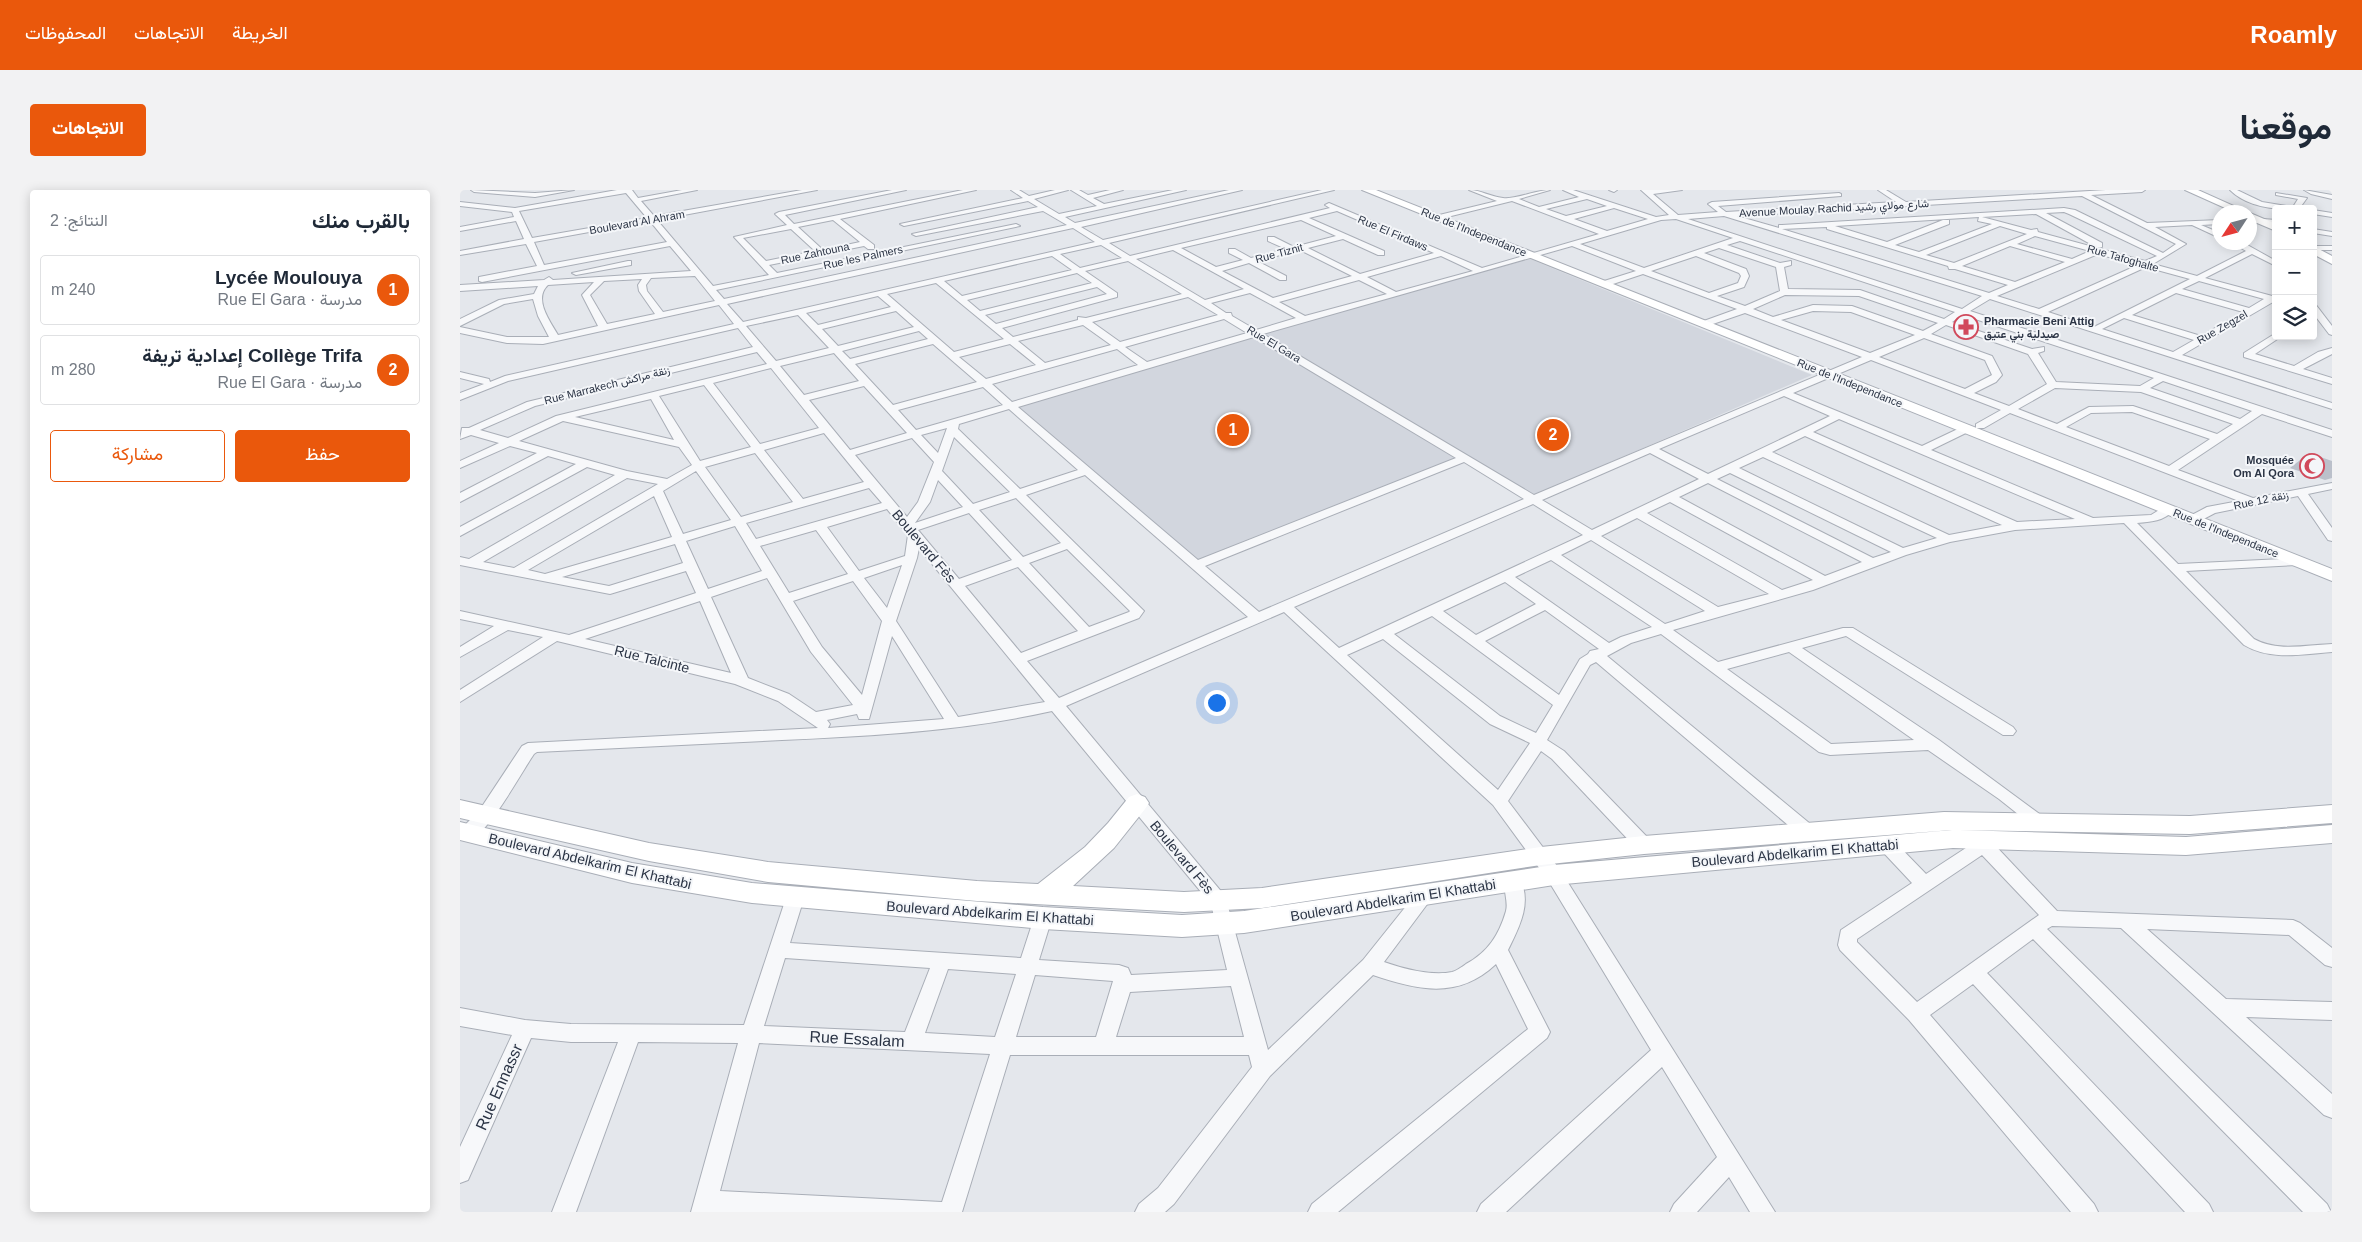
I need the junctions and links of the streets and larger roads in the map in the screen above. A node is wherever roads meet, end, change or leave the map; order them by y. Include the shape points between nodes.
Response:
1 (474, 190) edge
2 (572, 190) edge
3 (689, 190) edge
4 (774, 190) edge
5 (814, 190) edge
6 (856, 190) edge
7 (903, 190) edge
8 (969, 190) edge
9 (1014, 190) edge
10 (1065, 190) edge
11 (1074, 190) edge
12 (1120, 190) edge
13 (1183, 190) edge
14 (1239, 190) edge
15 (1318, 190) edge
16 (1331, 190) edge
17 (1367, 190) edge
18 (1382, 190) edge
19 (1472, 190) edge
20 (1547, 190) edge
21 (1566, 190) edge
22 (1679, 190) edge
23 (1805, 190) edge
24 (1881, 190) edge
25 (2006, 190) edge
26 (2142, 190) edge
27 (2190, 190) edge
28 (2233, 190) edge
29 (2308, 190) edge
30 (496, 191) junction
31 (1645, 191) edge
32 (523, 192) edge
33 (2275, 192) edge
34 (1300, 193) edge
35 (1836, 193) edge
36 (2081, 193) junction
37 (631, 194) edge
38 (1738, 195) dead end
39 (781, 196) junction
40 (866, 197) junction
41 (1087, 197) junction
42 (1152, 197) junction
43 (1586, 197) junction
44 (1816, 197) junction
45 (2018, 197) junction
46 (2332, 197) edge
47 (1029, 198) junction
48 (578, 199) junction
49 (926, 199) junction
50 (1777, 199) junction
51 (1508, 200) junction
52 (1745, 201) junction
53 (1953, 201) junction
54 (460, 203) edge
55 (1903, 203) junction
56 (934, 204) dead end
57 (1169, 205) junction
58 (2225, 205) edge
59 (2277, 205) edge
60 (2292, 205) edge
61 (1614, 206) junction
62 (1856, 206) junction
63 (1104, 207) junction
64 (881, 208) junction
65 (1045, 208) junction
66 (1336, 209) junction
67 (1538, 209) junction
68 (515, 210) junction
69 (942, 210) dead end
70 (1177, 210) dead end
71 (1792, 210) junction
72 (2036, 212) junction
73 (2317, 213) edge
74 (888, 214) dead end
75 (1186, 214) dead end
76 (1724, 214) junction
77 (2002, 214) junction
78 (949, 215) junction
79 (2332, 215) edge
80 (1058, 216) junction
81 (1974, 216) junction
82 (832, 217) junction
83 (1001, 217) junction
84 (1302, 217) junction
85 (1443, 217) junction
86 (1676, 217) junction
87 (1956, 217) junction
88 (520, 218) junction
89 (652, 219) junction
90 (896, 219) dead end
91 (1196, 219) junction
92 (1566, 219) junction
93 (1655, 219) junction
94 (2257, 220) edge
95 (2257, 221) edge
96 (2272, 222) edge
97 (2212, 223) edge
98 (904, 224) junction
99 (1822, 224) junction
100 (1998, 224) junction
101 (2194, 224) junction
102 (2149, 225) junction
103 (791, 226) junction
104 (1016, 226) junction
105 (1075, 226) junction
106 (2272, 226) edge
107 (463, 227) edge
108 (1773, 228) junction
109 (2212, 232) edge
110 (2317, 232) edge
111 (1605, 233) junction
112 (916, 234) junction
113 (2034, 234) junction
114 (2332, 234) edge
115 (1031, 235) junction
116 (1225, 235) junction
117 (1344, 236) junction
118 (1741, 238) junction
119 (1271, 239) dead end
120 (530, 241) junction
121 (1101, 241) junction
122 (672, 243) junction
123 (866, 243) junction
124 (929, 244) junction
125 (1573, 244) junction
126 (2010, 244) junction
127 (1718, 245) junction
128 (1887, 245) junction
129 (1175, 248) junction
130 (1296, 248) junction
131 (2317, 248) edge
132 (2332, 248) edge
133 (2316, 250) edge
134 (1232, 251) dead end
135 (2098, 251) junction
136 (2253, 251) joint
137 (621, 252) junction
138 (821, 252) junction
139 (1696, 252) junction
140 (1053, 253) junction
141 (1381, 253) dead end
142 (460, 254) edge
143 (881, 254) junction
144 (1440, 254) junction
145 (1537, 255) junction
146 (1918, 255) junction
147 (2163, 256) junction
148 (1130, 258) junction
149 (1801, 258) junction
150 (2124, 258) junction
151 (1250, 260) junction
152 (1875, 260) junction
153 (2071, 261) junction
154 (2332, 261) edge
155 (2272, 262) edge
156 (628, 263) junction
157 (764, 264) junction
158 (2144, 264) junction
159 (894, 265) junction
160 (1780, 266) junction
161 (1955, 266) junction
162 (541, 267) junction
163 (805, 270) junction
164 (1078, 270) junction
165 (1215, 270) junction
166 (1644, 270) junction
167 (1481, 271) junction
168 (1844, 272) junction
169 (697, 273) junction
170 (775, 276) junction
171 (1927, 276) junction
172 (648, 277) junction
173 (1360, 277) junction
174 (638, 278) junction
175 (1283, 278) dead end
176 (1830, 278) dead end
177 (2196, 279) junction
178 (601, 280) junction
179 (937, 280) junction
180 (816, 282) junction
181 (878, 282) junction
182 (543, 283) junction
183 (1609, 283) junction
184 (460, 284) edge
185 (1100, 284) junction
186 (1882, 285) junction
187 (2016, 285) junction
188 (460, 288) edge
189 (472, 288) junction
190 (710, 289) junction
191 (1252, 290) junction
192 (2175, 290) junction
193 (1784, 292) junction
194 (1860, 293) junction
195 (460, 294) edge
196 (1191, 294) junction
197 (1394, 294) junction
198 (1710, 295) junction
199 (536, 296) junction
200 (1050, 296) junction
201 (1990, 296) junction
202 (959, 299) junction
203 (2272, 300) edge
204 (2272, 300) edge
205 (722, 302) junction
206 (1206, 302) junction
207 (1273, 302) junction
208 (899, 308) junction
209 (1067, 308) junction
210 (1747, 309) junction
211 (800, 311) junction
212 (2250, 311) junction
213 (2317, 311) edge
214 (1963, 312) junction
215 (2040, 312) junction
216 (2332, 312) edge
217 (2317, 313) edge
218 (977, 314) junction
219 (2123, 314) junction
220 (660, 315) junction
221 (1228, 315) junction
222 (1304, 319) junction
223 (1774, 319) junction
224 (460, 322) edge
225 (1086, 322) junction
226 (1945, 322) junction
227 (1709, 323) junction
228 (739, 324) junction
229 (994, 326) junction
230 (604, 328) junction
231 (815, 328) junction
232 (922, 328) junction
233 (460, 330) edge
234 (2094, 330) junction
235 (2332, 332) edge
236 (1257, 334) junction
237 (1925, 334) junction
238 (555, 339) junction
239 (2201, 339) junction
240 (2272, 339) edge
241 (937, 340) junction
242 (1013, 340) junction
243 (2057, 343) junction
244 (1118, 346) junction
245 (2144, 346) junction
246 (760, 348) junction
247 (835, 349) junction
248 (2332, 351) edge
249 (2032, 352) junction
250 (954, 355) junction
251 (1872, 356) junction
252 (2173, 356) junction
253 (2114, 362) junction
254 (848, 363) junction
255 (773, 364) junction
256 (1145, 365) junction
257 (1043, 366) junction
258 (2102, 368) dead end
259 (2294, 370) junction
260 (1834, 372) junction
261 (460, 375) edge
262 (2163, 377) junction
263 (484, 381) junction
264 (706, 381) junction
265 (2332, 381) edge
266 (866, 382) junction
267 (985, 383) junction
268 (2053, 386) junction
269 (2142, 389) junction
270 (460, 391) edge
271 (1967, 392) junction
272 (1785, 393) junction
273 (653, 394) junction
274 (460, 397) edge
275 (802, 399) junction
276 (1012, 406) junction
277 (2332, 406) edge
278 (2011, 408) junction
279 (891, 409) junction
280 (2261, 410) junction
281 (1840, 415) junction
282 (560, 418) junction
283 (2242, 423) junction
284 (954, 426) junction
285 (1973, 427) junction
286 (2059, 427) junction
287 (826, 429) junction
288 (464, 432) edge
289 (1804, 432) junction
290 (914, 433) junction
291 (2332, 434) edge
292 (2218, 438) junction
293 (507, 442) junction
294 (683, 445) junction
295 (757, 448) junction
296 (1650, 449) junction
297 (1923, 450) junction
298 (547, 452) junction
299 (1762, 452) junction
300 (847, 454) junction
301 (1465, 458) junction
302 (586, 463) junction
303 (460, 465) edge
304 (700, 465) junction
305 (937, 466) junction
306 (1730, 468) junction
307 (2172, 470) junction
308 (1087, 471) junction
309 (625, 474) junction
310 (1708, 478) junction
311 (668, 483) junction
312 (872, 483) junction
313 (1765, 485) junction
314 (2332, 486) edge
315 (657, 490) junction
316 (2300, 491) junction
317 (1019, 493) junction
318 (1742, 496) junction
319 (1670, 497) junction
320 (460, 498) edge
321 (1533, 499) junction
322 (2253, 502) junction
323 (800, 504) junction
324 (890, 505) junction
325 (972, 508) junction
326 (2168, 510) junction
327 (1637, 513) junction
328 (2197, 516) junction
329 (2128, 521) junction
330 (739, 522) junction
331 (2093, 522) junction
332 (819, 525) junction
333 (2015, 526) junction
334 (910, 529) junction
335 (460, 532) edge
336 (1591, 535) junction
337 (2332, 537) edge
338 (680, 539) junction
339 (1948, 539) junction
340 (753, 544) junction
341 (1070, 544) junction
342 (1902, 552) junction
343 (1552, 554) junction
344 (911, 558) junction
345 (2297, 561) junction
346 (466, 562) edge
347 (1020, 562) junction
348 (1873, 563) junction
349 (2332, 564) edge
350 (691, 565) junction
351 (1197, 565) junction
352 (2175, 568) junction
353 (516, 572) junction
354 (770, 573) junction
355 (2332, 575) edge
356 (856, 576) junction
357 (547, 577) junction
358 (1506, 577) junction
359 (1824, 581) junction
360 (956, 585) junction
361 (705, 595) junction
362 (1781, 595) junction
363 (785, 599) junction
364 (1545, 606) junction
365 (1286, 607) junction
366 (1434, 611) junction
367 (1716, 612) junction
368 (460, 615) edge
369 (1258, 619) junction
370 (889, 621) junction
371 (506, 625) junction
372 (1662, 628) junction
373 (1087, 633) junction
374 (1384, 633) junction
375 (555, 636) junction
376 (570, 639) junction
377 (1474, 641) junction
378 (1790, 646) junction
379 (2332, 648) edge
380 (1601, 651) junction
381 (460, 654) edge
382 (1338, 654) junction
383 (1018, 659) junction
384 (1717, 667) junction
385 (742, 681) junction
386 (460, 697) edge
387 (1560, 703) junction
388 (1056, 705) junction
389 (864, 708) junction
390 (814, 717) junction
391 (954, 723) junction
392 (864, 730) junction
393 (2008, 731) dead end
394 (831, 733) junction
395 (1539, 741) junction
396 (1933, 744) junction
397 (1499, 801) junction
398 (1137, 803) junction
399 (460, 809) edge
400 (2332, 814) edge
401 (2039, 822) junction
402 (471, 826) edge
403 (1808, 832) junction
404 (2332, 834) edge
405 (1981, 842) junction
406 (1644, 845) junction
407 (1887, 845) junction
408 (1548, 866) junction
409 (1513, 882) junction
410 (1925, 886) junction
411 (1425, 895) junction
412 (795, 898) junction
413 (1042, 906) junction
414 (1222, 913) junction
415 (2125, 921) junction
416 (2042, 923) junction
417 (779, 950) junction
418 (1498, 950) junction
419 (2332, 960) edge
420 (942, 961) junction
421 (1370, 966) junction
422 (1028, 967) junction
423 (1974, 972) junction
424 (1239, 977) junction
425 (1122, 984) junction
426 (2222, 1008) junction
427 (2332, 1010) edge
428 (1916, 1014) junction
429 (460, 1017) edge
430 (525, 1029) junction
431 (751, 1034) junction
432 (631, 1035) junction
433 (912, 1042) junction
434 (1104, 1044) junction
435 (1003, 1046) junction
436 (1256, 1046) junction
437 (1664, 1052) junction
438 (1263, 1069) junction
439 (2332, 1108) edge
440 (463, 1158) edge
441 (1730, 1160) junction
442 (704, 1207) edge
443 (564, 1212) edge
444 (938, 1212) edge
445 (950, 1212) edge
446 (1148, 1212) edge
447 (1320, 1212) edge
448 (1489, 1212) edge
449 (1682, 1212) edge
450 (1763, 1212) edge
451 (2086, 1212) edge
452 (2201, 1212) edge
453 (2319, 1212) edge

1 - 30 street
2 - 32 street via 543,194
2 - 48 street
3 - 37 street
4 - 39 street
5 - 39 street, Boulevard Al Ahram
6 - 40 street
7 - 40 street
8 - 49 street
9 - 47 street, Rue El Gara
10 - 47 street
11 - 41 street
12 - 41 street
13 - 42 street
14 - 57 street
15 - 34 street
16 - 34 street
17 - 85 street, Rue de l'Independance
18 - 85 street, Rue de l'Independance
19 - 51 street
20 - 51 street
21 - 43 street
22 - 31 street
23 - 44 street
24 - 55 street
25 - 45 street
26 - 36 street, Avenue Moulay Rachid شارع مولاي رشيد
27 - 58 street
28 - 59 street via 2242,198
29 - 46 street
30 - 32 street
30 - 54 street
31 - 86 street
33 - 60 street
34 - 66 street, Rue El Firdaws
34 - 91 street
35 - 44 street
35 - 62 street
36 - 45 street, Avenue Moulay Rachid شارع مولاي رشيد
36 - 102 street
37 - 48 street
37 - 89 street, Boulevard Fès
38 - 52 street
39 - 89 street, Boulevard Al Ahram
40 - 64 street
40 - 103 street via 779,214
41 - 63 street
42 - 57 street
42 - 63 street
43 - 61 street
43 - 67 street
44 - 50 street
45 - 53 street, Avenue Moulay Rachid شارع مولاي رشيد
47 - 65 street, Rue El Gara
47 - 78 street
48 - 68 street
49 - 56 street
49 - 64 street
50 - 52 street
50 - 71 street
51 - 67 street
51 - 85 street
52 - 76 street via 1712,204
53 - 55 street, Avenue Moulay Rachid شارع مولاي رشيد
53 - 81 street
54 - 68 street
55 - 62 street, Avenue Moulay Rachid شارع مولاي رشيد
57 - 70 street
57 - 105 street
61 - 92 street
61 - 93 street
62 - 71 street, Avenue Moulay Rachid شارع مولاي رشيد
63 - 80 street
64 - 74 street
64 - 82 street
65 - 80 street, Rue El Gara
65 - 83 street
66 - 84 street
66 - 144 street, Rue El Firdaws
67 - 92 street
68 - 88 street
69 - 78 street
71 - 76 street, Avenue Moulay Rachid شارع مولاي رشيد
72 - 77 street
72 - 147 street via 2072,212
72 - 150 street
73 - 79 street
75 - 91 street
76 - 86 street, Avenue Moulay Rachid شارع مولاي رشيد
76 - 108 street
77 - 81 street
77 - 113 street via 2034,231
78 - 98 street
80 - 105 street, Rue El Gara
81 - 87 street
81 - 100 street, Rue Tafoghalte
82 - 103 street
82 - 123 street
83 - 104 street
83 - 112 street
84 - 116 street
84 - 117 street
85 - 145 street, Rue de l'Independance
86 - 93 street, Avenue Moulay Rachid شارع مولاي رشيد
86 - 118 street
87 - 99 street
87 - 128 street
88 - 107 street
88 - 120 street
89 - 120 street, Boulevard Al Ahram
89 - 122 street, Boulevard Fès
90 - 98 street
91 - 116 street
91 - 121 street
92 - 111 street
93 - 111 street, Avenue Moulay Rachid شارع مولاي رشيد
94 - 96 street
95 - 106 street
97 - 101 street
98 - 112 street
99 - 108 street
99 - 128 street
100 - 113 street, Rue Tafoghalte
100 - 146 street
101 - 102 street
101 - 109 street
102 - 147 street via 2182,244
103 - 138 street
103 - 157 street via 738,237
104 - 115 street
104 - 124 street, Rue les Palmers
105 - 115 street
105 - 121 street, Rue El Gara
108 - 152 street
110 - 114 street
111 - 125 street, Avenue Moulay Rachid شارع مولاي رشيد
112 - 124 street
113 - 126 street
113 - 135 street, Rue Tafoghalte
115 - 159 street
116 - 129 street
117 - 130 street, Rue Tiznit
117 - 141 street
118 - 127 street
118 - 149 street
119 - 130 street
120 - 142 street, Boulevard Al Ahram
120 - 162 street
121 - 140 street
121 - 148 street, Rue El Gara
121 - 181 street
122 - 137 street
122 - 169 street, Boulevard Fès
123 - 138 street, Rue Zahtouna
123 - 143 street
124 - 143 street, Rue les Palmers
125 - 145 street, Avenue Moulay Rachid شارع مولاي رشيد
125 - 166 street
126 - 153 street
126 - 161 street
127 - 139 street
127 - 160 street
128 - 146 street
129 - 148 street
129 - 165 street
130 - 151 street, Rue Tiznit
130 - 173 street
131 - 132 street
133 - 154 street
134 - 151 street
135 - 150 street, Rue Tafoghalte
135 - 153 street
136 - 155 street
136 - 177 street
137 - 156 street
137 - 162 street
138 - 157 street, Rue Zahtouna
139 - 166 street
139 - 198 street via 1743,271 1745,276 1741,285
140 - 164 street
140 - 179 street
143 - 159 street
143 - 163 street, Rue les Palmers
144 - 167 street, Rue El Firdaws
144 - 173 street
145 - 167 street, Avenue Moulay Rachid شارع مولاي رشيد
145 - 183 street, Rue de l'Independance
146 - 161 street
147 - 158 street
148 - 164 street
148 - 196 street, Rue El Gara
149 - 160 street
149 - 168 street
150 - 158 street, Rue Tafoghalte
151 - 165 street, Rue Tiznit
151 - 175 street
152 - 168 street
152 - 171 street
153 - 187 street
156 - 174 street
156 - 182 street
157 - 170 street
158 - 177 street, Rue Tafoghalte
158 - 215 street
159 - 181 street
160 - 193 street
161 - 171 street
161 - 187 street
162 - 184 street
163 - 170 street, Rue les Palmers
163 - 180 street
164 - 185 street
164 - 202 street
165 - 191 street
166 - 183 street
166 - 198 street
167 - 197 street, Avenue Moulay Rachid شارع مولاي رشيد
168 - 176 street
168 - 186 street
169 - 172 street
169 - 190 street, Boulevard Fès
170 - 190 street, Rue les Palmers
171 - 201 street
172 - 174 street
172 - 220 street via 642,285 643,291
173 - 197 street
173 - 207 street
174 - 178 street
177 - 192 street
177 - 203 street, Rue Tafoghalte
178 - 182 street
178 - 230 street via 586,295
179 - 181 street
179 - 202 street
180 - 181 street
180 - 205 street
181 - 208 street
181 - 211 street
181 - 228 street
182 - 189 street
182 - 199 street
183 - 227 street, Rue de l'Independance
185 - 200 street
185 - 209 street via 1114,295
186 - 194 street
186 - 214 street
187 - 201 street
188 - 189 street
189 - 195 street
190 - 205 street, Boulevard Fès
191 - 206 street
191 - 207 street
192 - 212 street
192 - 219 street
193 - 194 street
193 - 210 street
194 - 226 street
196 - 206 street, Rue El Gara
196 - 225 street
197 - 222 street, Avenue Moulay Rachid شارع مولاي رشيد
198 - 210 street
199 - 224 street via 502,302
199 - 238 street
200 - 209 street
200 - 218 street
201 - 214 street
201 - 215 street
202 - 218 street
204 - 212 street, Rue Zegzel
205 - 220 street
205 - 228 street, Boulevard Fès
206 - 221 street, Rue El Gara
207 - 222 street
208 - 231 street
208 - 232 street
209 - 225 street
209 - 229 street
210 - 223 street
210 - 227 street
211 - 228 street
211 - 231 street
212 - 239 street, Rue Zegzel
213 - 216 street
214 - 226 street
214 - 243 street
215 - 234 street
217 - 235 street
218 - 229 street
219 - 234 street
219 - 239 street
220 - 230 street
221 - 236 street, Rue El Gara
221 - 244 street
222 - 236 street, Avenue Moulay Rachid شارع مولاي رشيد
223 - 237 street via 1807,308 1847,308
223 - 251 street
225 - 242 street
225 - 244 street
226 - 237 street
226 - 249 street
227 - 260 street, Rue de l'Independance
228 - 246 street, Boulevard Fès
228 - 263 street
228 - 274 street via 505,379
229 - 242 street
230 - 238 street
231 - 247 street
232 - 241 street
232 - 247 street
233 - 238 street via 523,342
234 - 245 street
236 - 256 street, Avenue Moulay Rachid شارع مولاي رشيد
236 - 301 street, Rue El Gara
237 - 251 street
237 - 271 street via 1984,355 1992,361 1997,375
239 - 252 street, Rue Zegzel
240 - 259 street via 2247,355
241 - 250 street
241 - 254 street
242 - 250 street
242 - 257 street
243 - 249 street
243 - 253 street
244 - 256 street
244 - 257 street
245 - 252 street
245 - 253 street
246 - 255 street, Boulevard Fès
246 - 288 street, Rue Marrakech زنقة مراكش via 539,402
247 - 254 street
247 - 255 street
248 - 259 street
249 - 268 street
250 - 267 street
251 - 260 street
251 - 271 street
252 - 277 street
253 - 258 street
253 - 262 street
254 - 266 street
255 - 264 street
255 - 275 street, Boulevard Fès
256 - 276 street, Avenue Moulay Rachid شارع مولاي رشيد
257 - 267 street
259 - 265 street
260 - 272 street
260 - 285 street, Rue de l'Independance
261 - 263 street
262 - 269 street
262 - 280 street
263 - 270 street
264 - 273 street
264 - 295 street
266 - 275 street
266 - 279 street
267 - 276 street
267 - 279 street
268 - 269 street
268 - 278 street
269 - 283 street
271 - 278 street
272 - 281 street
272 - 296 street
273 - 282 street
273 - 294 street
275 - 287 street, Boulevard Fès
276 - 284 street, Avenue Moulay Rachid شارع مولاي رشيد
276 - 308 street
278 - 285 street
278 - 286 street
279 - 290 street
280 - 283 street
280 - 291 street
281 - 289 street
281 - 297 street
282 - 293 street
282 - 294 street
283 - 292 street
284 - 290 street, Avenue Moulay Rachid شارع مولاي رشيد
284 - 305 street
284 - 317 street
285 - 297 street
285 - 326 street, Rue de l'Independance
285 - 328 street, Rue de l'Independance
286 - 292 street via 2089,410 2133,409
286 - 307 street
287 - 295 street
287 - 300 street, Boulevard Fès
288 - 293 street
289 - 299 street
289 - 333 street
290 - 300 street, Avenue Moulay Rachid شارع مولاي رشيد
290 - 305 street
292 - 307 street
293 - 298 street
293 - 303 street
294 - 304 street
295 - 304 street
295 - 323 street
296 - 310 street
296 - 321 street
297 - 331 street
298 - 302 street
298 - 320 street
299 - 306 street
299 - 339 street
300 - 312 street, Boulevard Fès
301 - 321 street, Rue El Gara
301 - 351 street
302 - 309 street
302 - 335 street
304 - 311 street
304 - 330 street
305 - 325 street
305 - 334 street
306 - 310 street
306 - 313 street
307 - 322 street
308 - 317 street
308 - 351 street
309 - 311 street
309 - 346 street
310 - 318 street
310 - 319 street
311 - 315 street
312 - 323 street
312 - 324 street, Boulevard Fès
313 - 318 street
313 - 342 street
314 - 316 street, Rue 12 زنقة
315 - 338 street
315 - 353 street
316 - 322 street, Rue 12 زنقة
316 - 337 street
317 - 325 street
317 - 341 street
318 - 348 street
319 - 327 street
319 - 359 street
321 - 336 street, Rue El Gara
321 - 365 street
322 - 328 street, Rue 12 زنقة
323 - 330 street
324 - 332 street
324 - 334 street, Boulevard Fès
325 - 334 street
325 - 347 street
326 - 328 street, Rue de l'Independance
326 - 329 street via 2154,518
327 - 336 street
327 - 362 street
328 - 345 street, Rue de l'Independance
328 - 349 street, Rue de l'Independance
329 - 331 street
329 - 352 street
330 - 338 street
330 - 340 street
331 - 333 street
332 - 340 street
332 - 356 street
333 - 339 street
334 - 344 street
334 - 360 street, Boulevard Fès
336 - 343 street
336 - 367 street, Rue El Gara
338 - 350 street
338 - 357 street
339 - 342 street
340 - 354 street
341 - 347 street
341 - 373 street via 1137,611
342 - 348 street
343 - 358 street
343 - 372 street
344 - 356 street
344 - 370 street
345 - 352 street
345 - 355 street, Rue de l'Independance
346 - 353 street
347 - 360 street
347 - 373 street
348 - 359 street
350 - 357 street via 610,590
350 - 361 street
351 - 369 street
352 - 379 street via 2258,648 2278,651
353 - 357 street
354 - 361 street
354 - 363 street
356 - 363 street
356 - 370 street
358 - 364 street
358 - 366 street
359 - 362 street
360 - 383 street, Boulevard Fès
361 - 376 street
361 - 385 street
362 - 367 street
363 - 389 street via 816,649
364 - 377 street
364 - 380 street
365 - 369 street
365 - 382 street
366 - 374 street
366 - 377 street
367 - 372 street
368 - 371 street, Rue Talcinte
369 - 388 street
370 - 389 street
370 - 391 street
371 - 375 street, Rue Talcinte
371 - 381 street
372 - 380 street
372 - 384 street
373 - 383 street
374 - 382 street
374 - 395 street via 1495,720
375 - 376 street, Rue Talcinte
375 - 386 street
376 - 385 street, Rue Talcinte
377 - 387 street
378 - 384 street
378 - 393 street via 1850,632
378 - 396 street
380 - 387 street via 1585,662
380 - 403 street
382 - 397 street
383 - 388 street, Boulevard Fès
384 - 396 street via 1827,749
385 - 390 street, Rue Talcinte via 787,699
387 - 395 street
388 - 391 street
388 - 398 street, Boulevard Fès
389 - 390 street
389 - 392 street
390 - 394 street, Rue Talcinte
391 - 392 street
392 - 394 street
394 - 402 street via 534,747 528,750
395 - 397 street
395 - 406 street via 1558,755
396 - 401 street
397 - 408 street
398 - 413 street via 1098,850 1063,881
398 - 414 street, Boulevard Fès
399 - 402 street, Boulevard Abdelkarim El Khattabi
400 - 401 street, Boulevard Abdelkarim El Khattabi via 2182,825
401 - 403 street, Boulevard Abdelkarim El Khattabi via 1944,821
402 - 412 street, Boulevard Abdelkarim El Khattabi via 671,881
402 - 413 street, Boulevard Abdelkarim El Khattabi via 727,866
403 - 406 street, Boulevard Abdelkarim El Khattabi
404 - 405 street, Boulevard Abdelkarim El Khattabi via 2231,844 2139,846
405 - 407 street, Boulevard Abdelkarim El Khattabi
405 - 410 street
405 - 416 street via 2049,913
406 - 408 street, Boulevard Abdelkarim El Khattabi
407 - 408 street, Boulevard Abdelkarim El Khattabi
407 - 410 street
408 - 409 street, Boulevard Abdelkarim El Khattabi
408 - 414 street, Boulevard Abdelkarim El Khattabi via 1262,898
408 - 437 street
409 - 411 street, Boulevard Abdelkarim El Khattabi
409 - 418 street via 1516,907
410 - 428 street via 1846,940 1847,945
411 - 414 street, Boulevard Abdelkarim El Khattabi
411 - 421 street
412 - 413 street, Boulevard Abdelkarim El Khattabi
412 - 417 street
413 - 414 street, Boulevard Abdelkarim El Khattabi via 1182,926
413 - 422 street
414 - 424 street
415 - 416 street
415 - 419 street via 2293,928
415 - 426 street
416 - 423 street
416 - 453 street
417 - 420 street
417 - 431 street
418 - 421 street via 1483,964 1455,980 1409,980
418 - 447 street via 1540,1032
420 - 422 street
420 - 433 street
421 - 438 street
422 - 425 street via 1119,973
422 - 435 street
423 - 428 street
423 - 452 street
424 - 425 street
424 - 436 street
425 - 434 street
426 - 427 street
426 - 439 street
428 - 451 street
429 - 430 street, Rue Essalam
430 - 432 street, Rue Essalam
430 - 440 street, Rue Ennassr
431 - 432 street, Rue Essalam
431 - 433 street, Rue Essalam
431 - 442 street
432 - 443 street
433 - 435 street, Rue Essalam
434 - 435 street, Rue Essalam
434 - 436 street, Rue Essalam
435 - 445 street
436 - 438 street
437 - 441 street
437 - 448 street
438 - 446 street via 1166,1196
441 - 449 street
441 - 450 street
442 - 444 street

